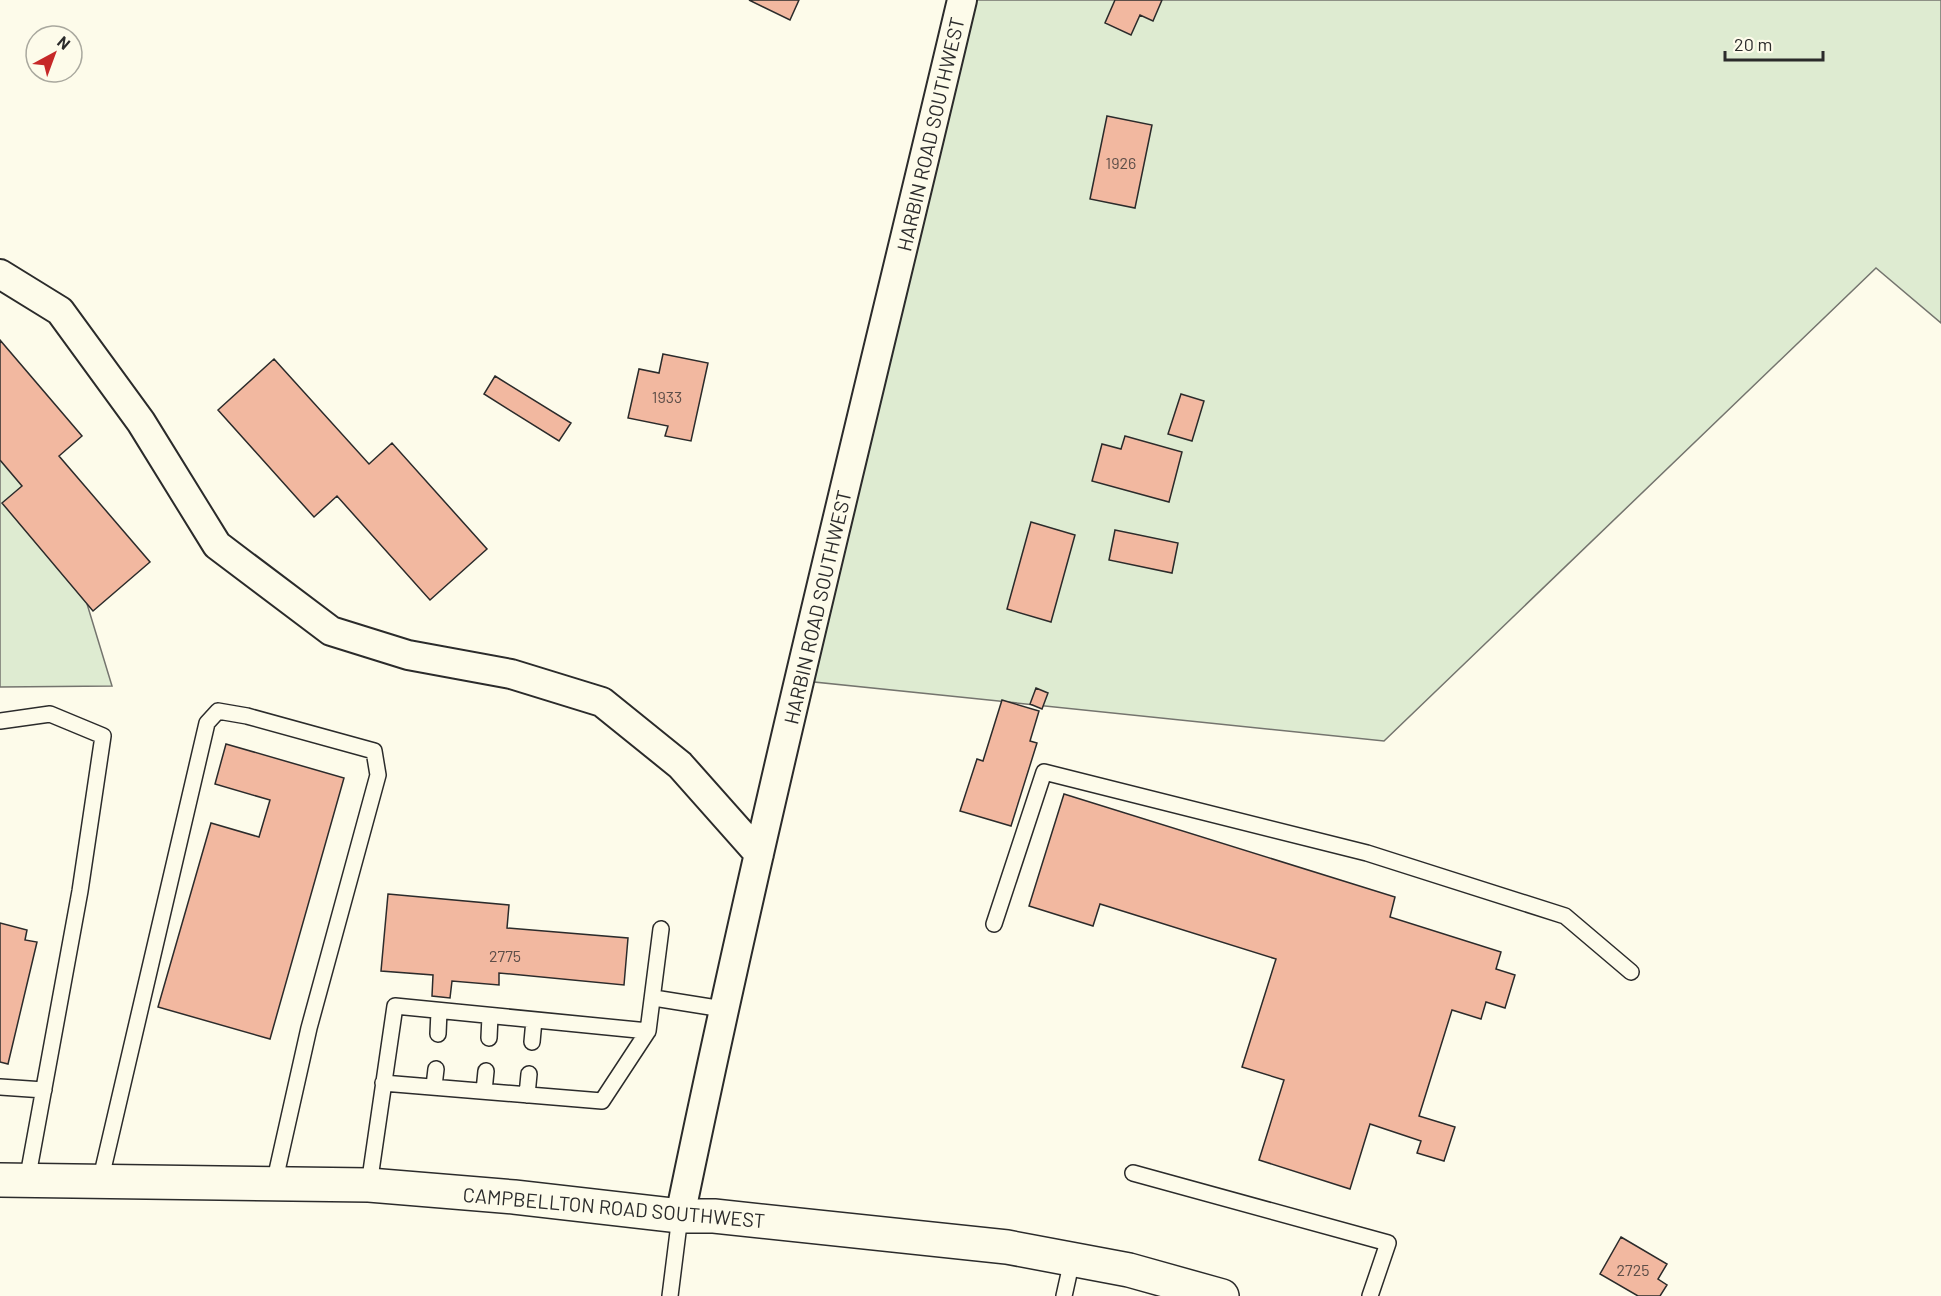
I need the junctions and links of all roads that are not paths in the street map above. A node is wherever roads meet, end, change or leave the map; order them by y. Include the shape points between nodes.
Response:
1 (962, 0) edge
2 (0, 274) edge
3 (0, 721) edge
4 (759, 854) junction
5 (993, 924) dead end
6 (662, 929) dead end
7 (1631, 972) dead end
8 (654, 998) junction
9 (723, 1009) junction
10 (440, 1011) junction
11 (490, 1016) junction
12 (534, 1020) junction
13 (648, 1031) junction
14 (438, 1034) dead end
15 (489, 1038) dead end
16 (532, 1042) dead end
17 (436, 1069) dead end
18 (486, 1071) dead end
19 (529, 1074) dead end
20 (383, 1083) junction
21 (434, 1086) junction
22 (0, 1087) edge
23 (44, 1090) junction
24 (484, 1091) junction
25 (527, 1095) junction
26 (1133, 1173) dead end
27 (14, 1180) edge
28 (100, 1182) junction
29 (274, 1184) junction
30 (369, 1185) junction
31 (680, 1215) junction
32 (1072, 1260) junction
33 (1209, 1294) edge
34 (670, 1296) edge
35 (1064, 1296) edge
36 (1370, 1296) edge

1 - 4 street, HARBIN ROAD SOUTHWEST
2 - 4 street via 60,311 141,423 217,545 331,631 408,656 511,674 602,702 680,765
3 - 23 lane via 50,714 103,736
4 - 9 street, HARBIN ROAD SOUTHWEST
5 - 7 lane via 1044,772 1367,853 1565,916
6 - 8 lane
8 - 9 lane
8 - 13 lane
9 - 31 street, HARBIN ROAD SOUTHWEST
10 - 11 lane
10 - 14 lane
10 - 20 lane via 395,1006
11 - 12 lane
11 - 15 lane
12 - 13 lane
12 - 16 lane
13 - 25 lane via 602,1101
17 - 21 lane
18 - 24 lane
19 - 25 lane
20 - 21 lane
20 - 30 lane
21 - 24 lane
22 - 23 lane
23 - 27 lane
24 - 25 lane
26 - 36 lane via 1388,1243
27 - 28 main road, CAMPBELLTON ROAD SOUTHWEST
28 - 29 main road, CAMPBELLTON ROAD SOUTHWEST
28 - 29 lane via 207,723 218,711 374,752 378,775 309,1028
29 - 30 main road, CAMPBELLTON ROAD SOUTHWEST
30 - 31 main road, CAMPBELLTON ROAD SOUTHWEST
31 - 32 main road, CAMPBELLTON ROAD SOUTHWEST via 995,1245
31 - 34 lane
32 - 33 main road, CAMPBELLTON ROAD SOUTHWEST via 1129,1270
32 - 35 lane

